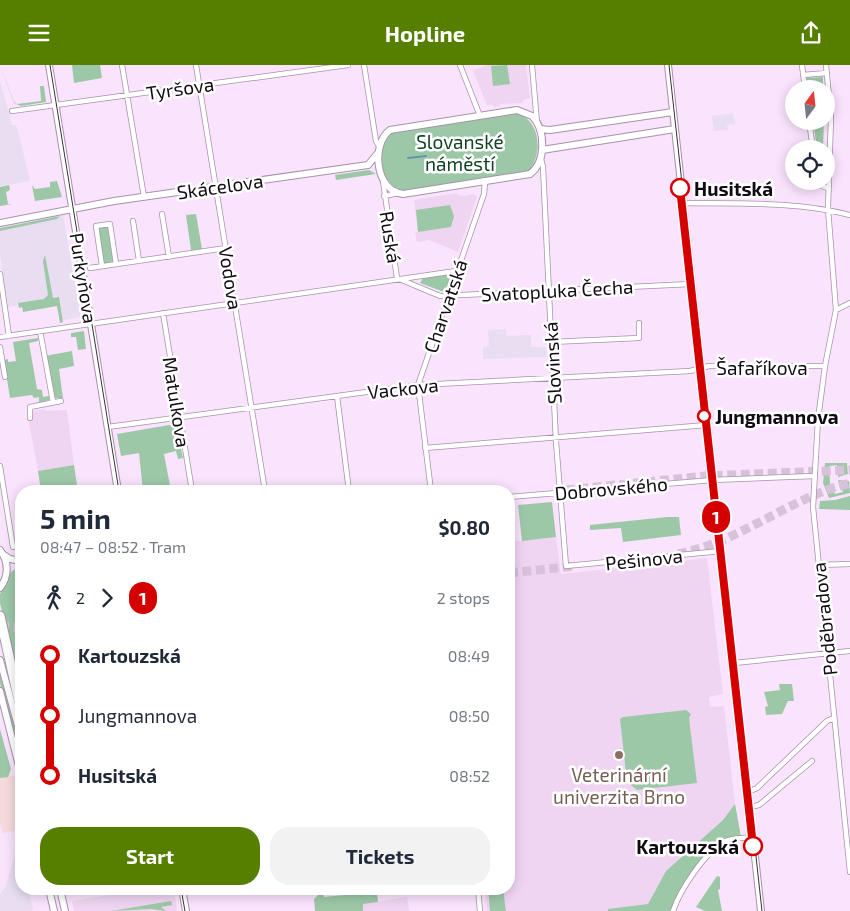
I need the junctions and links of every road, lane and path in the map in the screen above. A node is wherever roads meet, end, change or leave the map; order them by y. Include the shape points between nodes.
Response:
1 (49, 65) edge
2 (122, 65) edge
3 (196, 65) edge
4 (348, 65) edge
5 (364, 65) edge
6 (460, 65) edge
7 (532, 65) edge
8 (668, 65) edge
9 (802, 65) edge
10 (826, 65) edge
11 (318, 67) edge
12 (827, 73) junction
13 (803, 75) junction
14 (804, 80) edge
15 (200, 86) junction
16 (127, 95) junction
17 (56, 105) junction
18 (12, 111) dead end
19 (673, 112) junction
20 (480, 116) junction
21 (538, 126) junction
22 (675, 129) junction
23 (830, 140) edge
24 (379, 150) junction
25 (542, 150) junction
26 (541, 159) junction
27 (368, 165) junction
28 (381, 173) junction
29 (383, 180) junction
30 (485, 181) junction
31 (216, 187) junction
32 (828, 190) edge
33 (399, 193) junction
34 (384, 196) junction
35 (144, 197) junction
36 (682, 203) junction
37 (73, 208) junction
38 (828, 209) junction
39 (162, 214) dead end
40 (850, 215) edge
41 (133, 221) dead end
42 (0, 223) edge
43 (226, 248) junction
44 (168, 257) junction
45 (139, 261) junction
46 (116, 264) junction
47 (102, 266) junction
48 (90, 268) dead end
49 (456, 271) junction
50 (0, 274) edge
51 (397, 278) junction
52 (691, 284) junction
53 (549, 290) junction
54 (448, 295) junction
55 (235, 302) junction
56 (850, 303) edge
57 (836, 310) junction
58 (163, 313) junction
59 (92, 323) junction
60 (639, 323) dead end
61 (40, 331) junction
62 (9, 336) junction
63 (0, 337) edge
64 (551, 342) junction
65 (0, 347) edge
66 (825, 367) junction
67 (700, 369) junction
68 (5, 377) dead end
69 (553, 378) junction
70 (418, 385) junction
71 (337, 396) junction
72 (61, 401) dead end
73 (54, 402) junction
74 (252, 407) junction
75 (180, 417) junction
76 (30, 418) dead end
77 (707, 425) junction
78 (108, 427) junction
79 (555, 437) junction
80 (426, 448) junction
81 (0, 466) edge
82 (814, 476) junction
83 (713, 480) junction
84 (117, 485) edge
85 (191, 485) edge
86 (264, 485) edge
87 (348, 485) edge
88 (430, 485) edge
89 (559, 493) junction
90 (515, 497) edge
91 (13, 547) dead end
92 (1, 550) edge
93 (721, 551) junction
94 (15, 560) edge
95 (850, 564) edge
96 (15, 565) edge
97 (818, 565) junction
98 (566, 566) joint
99 (6, 576) junction
100 (0, 588) edge
101 (0, 617) edge
102 (850, 651) edge
103 (827, 654) junction
104 (0, 660) edge
105 (734, 663) junction
106 (15, 683) edge
107 (0, 691) edge
108 (15, 715) edge
109 (834, 718) junction
110 (15, 750) edge
111 (812, 761) dead end
112 (748, 792) junction
113 (750, 807) junction
114 (753, 837) junction
115 (850, 872) edge
116 (50, 895) edge
117 (61, 895) edge
118 (183, 895) edge
119 (479, 895) edge
120 (54, 911) edge
121 (65, 911) edge
122 (186, 911) edge
123 (480, 911) edge
124 (674, 911) edge
125 (761, 911) edge

1 - 17 street, Purkyňova
2 - 16 street
3 - 15 street, Vodova
4 - 11 street, Tyršova
5 - 24 street
6 - 20 street
7 - 21 street
8 - 19 street
9 - 13 street
10 - 12 street, Poděbradova
11 - 15 street, Tyršova
12 - 13 street
12 - 23 street, Poděbradova
13 - 14 street
15 - 16 street, Tyršova
15 - 31 street, Vodova
16 - 17 street, Tyršova
16 - 35 street
17 - 18 street, Tyršova
17 - 37 street, Purkyňova
19 - 21 street via 550,130
19 - 22 street
20 - 21 street via 520,111 529,113
20 - 24 street via 393,129 384,135
21 - 25 street
22 - 25 street
22 - 36 street
24 - 27 street
24 - 28 street
25 - 26 street
26 - 30 street via 528,175
26 - 53 street, Slovinská
27 - 28 street
27 - 31 street, Skácelova
28 - 29 street
29 - 33 street
29 - 34 street, Ruská
30 - 33 street
30 - 49 street, Charvatská via 484,194
31 - 35 street, Skácelova
31 - 43 street, Vodova
32 - 38 street, Poděbradova
33 - 34 street, Ruská
34 - 51 street, Ruská
35 - 37 street, Skácelova
36 - 38 street
36 - 52 street
37 - 42 street, Skácelova
37 - 59 street, Purkyňova
38 - 40 street
38 - 57 street, Poděbradova
39 - 44 street, Skácelova
41 - 45 street
43 - 44 street
43 - 55 street, Vodova
44 - 45 street
45 - 46 street
46 - 47 street
46 - 47 street via 110,224 96,226
47 - 48 street
49 - 51 street, Svatopluka Čecha
49 - 54 street, Charvatská
50 - 62 street
51 - 54 street, Svatopluka Čecha via 436,295
51 - 55 street, Svatopluka Čecha
52 - 53 street, Svatopluka Čecha
52 - 67 street
53 - 54 street, Svatopluka Čecha
53 - 64 street, Slovinská
54 - 70 street, Charvatská
55 - 58 street, Svatopluka Čecha
55 - 74 street, Vodova
56 - 57 street
57 - 66 street, Poděbradova
58 - 59 street, Svatopluka Čecha
58 - 75 street, Matulkova
59 - 61 street, Svatopluka Čecha
59 - 78 street, Purkyňova
60 - 64 street via 639,338
61 - 62 street, Svatopluka Čecha
61 - 73 street
62 - 63 street, Svatopluka Čecha
64 - 69 street, Slovinská
65 - 68 street
66 - 67 street, Šafaříkova via 709,366
66 - 82 street, Poděbradova
67 - 69 street, Vackova
67 - 77 street
69 - 70 street, Vackova
69 - 79 street, Slovinská
70 - 71 street, Vackova
70 - 80 street, Charvatská
71 - 74 street, Vackova
71 - 87 street
72 - 73 street
73 - 76 street via 30,407
74 - 75 street, Vackova
74 - 86 street, Vodova
75 - 78 street, Vackova
75 - 85 street, Matulkova
77 - 79 street
77 - 83 street
78 - 84 street, Purkyňova
79 - 80 street
79 - 89 street, Slovinská
80 - 88 street, Charvatská
81 - 91 street
82 - 83 street, Dobrovského
82 - 97 street, Poděbradova
83 - 89 street, Dobrovského
83 - 93 street
89 - 90 street, Dobrovského
89 - 98 street, Slovinská
92 - 94 street
92 - 99 street
93 - 98 street, Pešinova
93 - 105 street
95 - 97 street
96 - 99 street
97 - 103 street, Poděbradova
99 - 100 street
101 - 106 highway
102 - 103 street
103 - 105 street
103 - 109 street, Poděbradova
104 - 108 street
105 - 112 street
107 - 110 street
109 - 112 street via 757,788
109 - 115 street, Poděbradova
111 - 113 street via 759,805
112 - 113 street
113 - 114 street
114 - 124 street via 726,841 700,863
114 - 125 street
116 - 120 street
117 - 121 street
118 - 122 street
119 - 123 street

